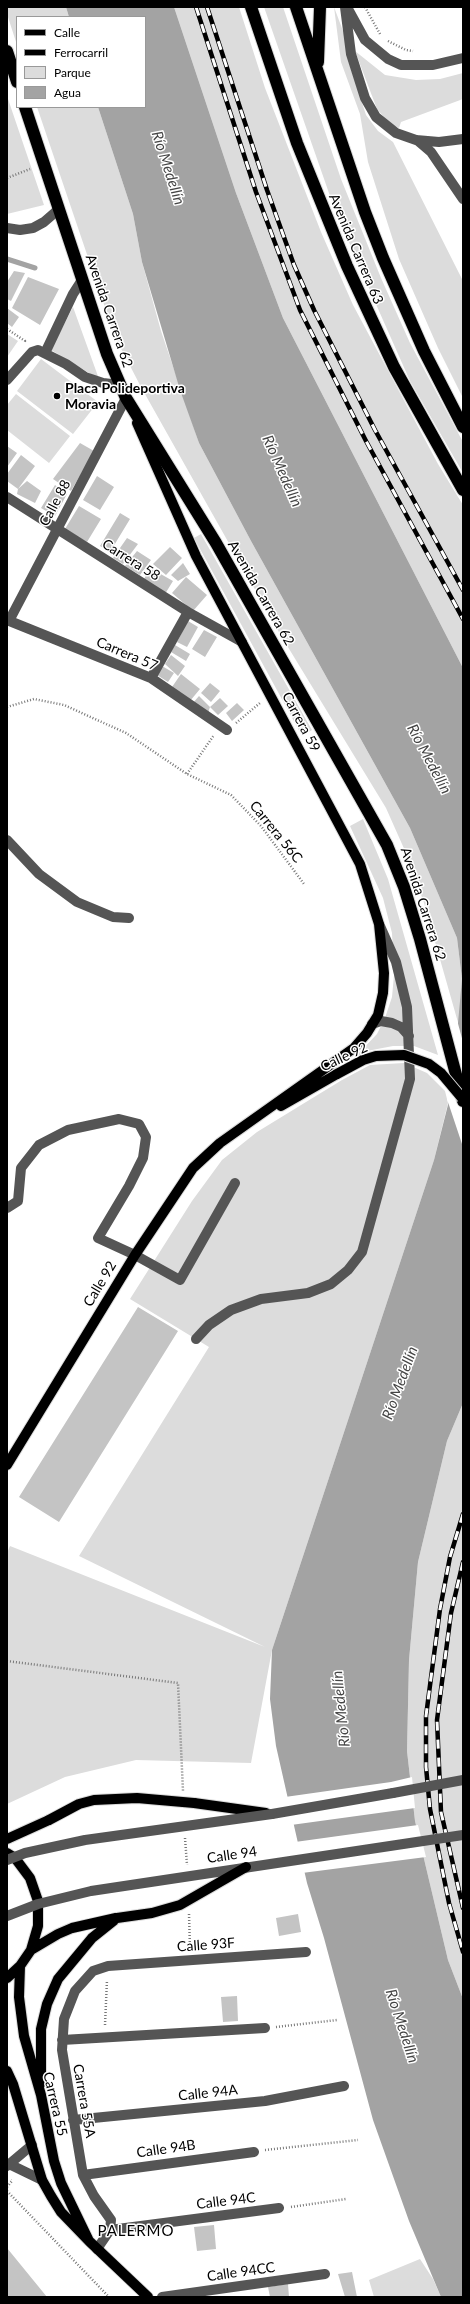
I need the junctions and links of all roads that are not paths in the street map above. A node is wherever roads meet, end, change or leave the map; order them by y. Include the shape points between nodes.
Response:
1 (250, 7) edge
2 (296, 7) edge
3 (320, 7) edge
4 (346, 7) edge
5 (7, 51) edge
6 (463, 58) edge
7 (318, 72) junction
8 (16, 79) edge
9 (25, 108) edge
10 (463, 139) edge
11 (416, 140) junction
12 (463, 199) edge
13 (59, 209) junction
14 (7, 228) edge
15 (82, 280) junction
16 (45, 353) junction
17 (7, 380) edge
18 (120, 385) junction
19 (126, 398) junction
20 (463, 427) edge
21 (463, 490) edge
22 (7, 497) edge
23 (57, 529) junction
24 (188, 612) junction
25 (8, 620) edge
26 (242, 642) junction
27 (151, 678) junction
28 (224, 728) road end
29 (7, 840) edge
30 (129, 918) dead end
31 (379, 924) junction
32 (372, 1024) junction
33 (409, 1036) junction
34 (338, 1060) joint
35 (462, 1100) edge
36 (235, 1133) junction
37 (235, 1183) dead end
38 (7, 1208) edge
39 (135, 1255) junction
40 (196, 1339) dead end
41 (7, 1465) edge
42 (463, 1780) edge
43 (272, 1814) junction
44 (463, 1835) edge
45 (7, 1839) edge
46 (7, 1853) edge
47 (7, 1860) edge
48 (246, 1867) junction
49 (7, 1916) edge
50 (117, 1918) junction
51 (31, 1950) junction
52 (306, 1952) dead end
53 (20, 1966) junction
54 (108, 1966) joint
55 (7, 1978) edge
56 (265, 2028) road end
57 (62, 2040) junction
58 (7, 2071) edge
59 (344, 2086) dead end
60 (40, 2095) junction
61 (74, 2120) junction
62 (32, 2145) junction
63 (254, 2152) road end
64 (8, 2165) edge
65 (82, 2175) junction
66 (42, 2180) junction
67 (279, 2208) road end
68 (110, 2230) junction
69 (89, 2241) junction
70 (97, 2249) junction
71 (325, 2274) dead end
72 (148, 2297) edge
73 (162, 2297) edge

1 - 21 highway, Avenida Carrera 63 via 297,143 347,266 394,367
2 - 7 highway, Avenida Carrera 63
3 - 7 highway
4 - 6 street via 365,40 382,55 401,65 433,65
4 - 11 street via 351,54 370,109 386,127
5 - 8 highway
7 - 20 highway, Avenida Carrera 63 via 383,258 424,351
9 - 13 highway, Avenida Carrera 62
10 - 11 street via 439,142
11 - 12 street via 431,152
13 - 14 street via 32,228
13 - 15 highway, Avenida Carrera 62
15 - 16 street
15 - 18 highway, Avenida Carrera 62
16 - 17 street via 38,350 32,352
16 - 18 street via 85,377
18 - 19 highway, Avenida Carrera 62
19 - 23 street, Calle 88
19 - 26 main road, Carrera 59 via 192,547
19 - 35 highway, Avenida Carrera 62 via 216,543 387,845 404,887 434,989
22 - 23 street, Carrera 58
23 - 24 street, Carrera 58
23 - 25 street, Calle 88
24 - 26 street, Carrera 58
24 - 27 street
25 - 27 street, Carrera 57
26 - 31 main road, Carrera 59 via 360,864
27 - 28 street, Carrera 57
29 - 30 street via 39,874 77,902 113,917
31 - 32 main road, Carrera 59 via 384,973 383,993 378,1014
31 - 33 street via 396,962 407,1007
32 - 33 street via 381,1021 392,1023 402,1027
32 - 34 main road, Carrera 59 via 354,1048
33 - 40 street via 410,1079 362,1252 348,1270 330,1284 308,1292 261,1299 231,1310 209,1325
34 - 36 main road, Calle 92
35 - 36 main road, Calle 92, bridge via 441,1073 429,1064 404,1056 376,1056 357,1063
36 - 39 main road, Calle 92 via 193,1168
37 - 39 street via 180,1280
38 - 39 street via 18,1201 21,1168 39,1144 68,1130 119,1119 139,1124 146,1137 143,1158 98,1238
39 - 41 main road, Calle 92
42 - 43 street, bridge
43 - 45 main road, bridge via 137,1798 94,1800 79,1804
43 - 47 street, bridge via 85,1840 25,1853
44 - 48 street, Calle 94, bridge
46 - 51 main road via 15,1858 30,1878 38,1901 38,1926
48 - 49 street, Calle 94, bridge via 91,1891 38,1904
48 - 50 main road, bridge via 180,1905 152,1913
50 - 51 main road via 58,1934
50 - 60 main road via 79,1952 58,1979 47,2004 41,2029
51 - 53 main road
52 - 54 street, Calle 93F
53 - 55 main road
53 - 60 main road, Carrera 55 via 19,1997 23,2029
54 - 57 street, Carrera 55A via 93,1971 75,1991 64,2019
56 - 57 street
57 - 61 street, Carrera 55A
58 - 62 main road, Carrera 55
59 - 61 street, Calle 94A via 265,2101
60 - 69 main road, Carrera 55 via 58,2173
61 - 65 street, Carrera 55A
62 - 64 street
62 - 66 main road, Carrera 55
63 - 65 street, Calle 94B
64 - 66 street
65 - 68 street, Carrera 55A via 111,2220
66 - 69 main road, Carrera 55 via 61,2212
67 - 68 street, Calle 94C
68 - 70 street
69 - 70 main road, Carrera 55
70 - 72 main road, Carrera 55
71 - 73 street, Calle 94CC

